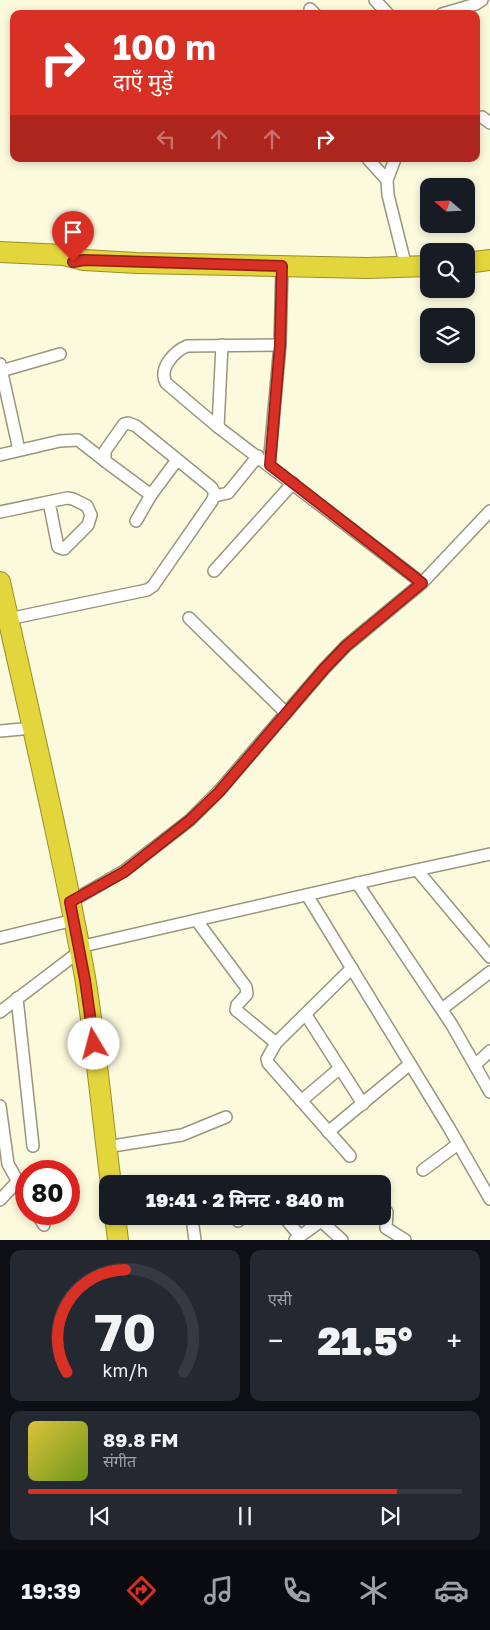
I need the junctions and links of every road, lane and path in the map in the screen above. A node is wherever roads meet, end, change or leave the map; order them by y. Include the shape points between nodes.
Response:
1 (375, 0) edge
2 (482, 0) edge
3 (384, 10) edge
4 (456, 10) edge
5 (371, 162) edge
6 (395, 162) edge
7 (387, 180) junction
8 (0, 252) edge
9 (84, 260) junction
10 (490, 260) edge
11 (0, 261) edge
12 (475, 262) edge
13 (282, 266) junction
14 (420, 266) edge
15 (406, 267) junction
16 (222, 345) junction
17 (280, 345) junction
18 (60, 354) dead end
19 (1, 367) edge
20 (218, 426) junction
21 (19, 450) junction
22 (0, 455) edge
23 (258, 456) junction
24 (177, 460) junction
25 (105, 461) junction
26 (270, 465) junction
27 (293, 484) junction
28 (151, 495) junction
29 (215, 496) junction
30 (49, 502) junction
31 (490, 511) edge
32 (0, 512) edge
33 (136, 520) dead end
34 (214, 571) dead end
35 (0, 582) edge
36 (422, 583) junction
37 (189, 618) dead end
38 (8, 619) junction
39 (286, 713) junction
40 (33, 728) junction
41 (0, 731) edge
42 (490, 854) edge
43 (417, 870) junction
44 (357, 883) junction
45 (307, 895) junction
46 (72, 911) junction
47 (196, 921) junction
48 (0, 938) edge
49 (80, 949) junction
50 (490, 957) edge
51 (352, 968) junction
52 (490, 972) edge
53 (17, 998) junction
54 (442, 1009) junction
55 (0, 1012) edge
56 (306, 1015) junction
57 (276, 1044) junction
58 (490, 1051) edge
59 (410, 1064) junction
60 (475, 1065) junction
61 (340, 1068) junction
62 (490, 1092) edge
63 (301, 1101) junction
64 (363, 1104) junction
65 (0, 1106) edge
66 (226, 1117) dead end
67 (1, 1125) edge
68 (328, 1132) junction
69 (458, 1144) junction
70 (33, 1146) dead end
71 (106, 1147) junction
72 (350, 1156) dead end
73 (423, 1170) dead end
74 (110, 1175) edge
75 (15, 1178) edge
76 (15, 1184) edge
77 (490, 1199) edge
78 (0, 1200) edge
79 (116, 1225) edge
80 (289, 1225) edge
81 (316, 1225) edge
82 (330, 1225) edge
83 (386, 1225) edge
84 (193, 1226) dead end
85 (298, 1238) edge
86 (118, 1240) edge
87 (195, 1240) edge
88 (342, 1240) edge
89 (405, 1240) edge

1 - 3 street
2 - 4 street
5 - 7 street
6 - 7 street
7 - 15 street via 390,206
8 - 9 highway via 64,255
9 - 11 highway via 63,264
9 - 13 highway
10 - 12 highway
13 - 15 highway
13 - 17 street
14 - 15 highway
16 - 17 street
16 - 20 street
16 - 20 street via 182,348 163,374 166,383
17 - 26 street
18 - 19 street
19 - 21 street
20 - 23 street
21 - 22 street
21 - 25 street via 78,440
23 - 26 street
23 - 29 street via 228,493
24 - 25 street via 128,423 121,427 105,451
24 - 28 street
24 - 29 street via 211,487
25 - 28 street
26 - 27 street
27 - 34 street
27 - 36 street
28 - 33 street
29 - 38 street via 153,586 147,590
30 - 30 street via 74,499 90,510 88,525 64,549 58,547
30 - 32 street
31 - 36 street
35 - 38 highway
36 - 39 street via 346,646
37 - 39 street
38 - 40 highway
39 - 46 street via 219,792 190,820
40 - 41 street
40 - 46 highway
42 - 43 street
43 - 44 street
43 - 50 street
44 - 45 street
44 - 54 street
45 - 47 street
45 - 51 street
46 - 48 street
46 - 49 highway
47 - 49 street
47 - 57 street via 246,987 247,994 236,1010
49 - 53 street
49 - 71 highway
51 - 56 street
51 - 59 street
52 - 54 street
53 - 55 street
53 - 70 street
54 - 60 street
56 - 57 street
56 - 61 street
57 - 63 street via 268,1056 268,1063
58 - 60 street
59 - 64 street
59 - 69 street
60 - 62 street
61 - 63 street
61 - 64 street
63 - 68 street
64 - 68 street
65 - 67 street
66 - 71 street via 182,1135
67 - 75 street via 8,1164
68 - 72 street
69 - 73 street
69 - 77 street
71 - 74 highway
76 - 78 street
79 - 86 highway
80 - 85 street
81 - 85 street
82 - 88 street
83 - 89 street
84 - 87 street

